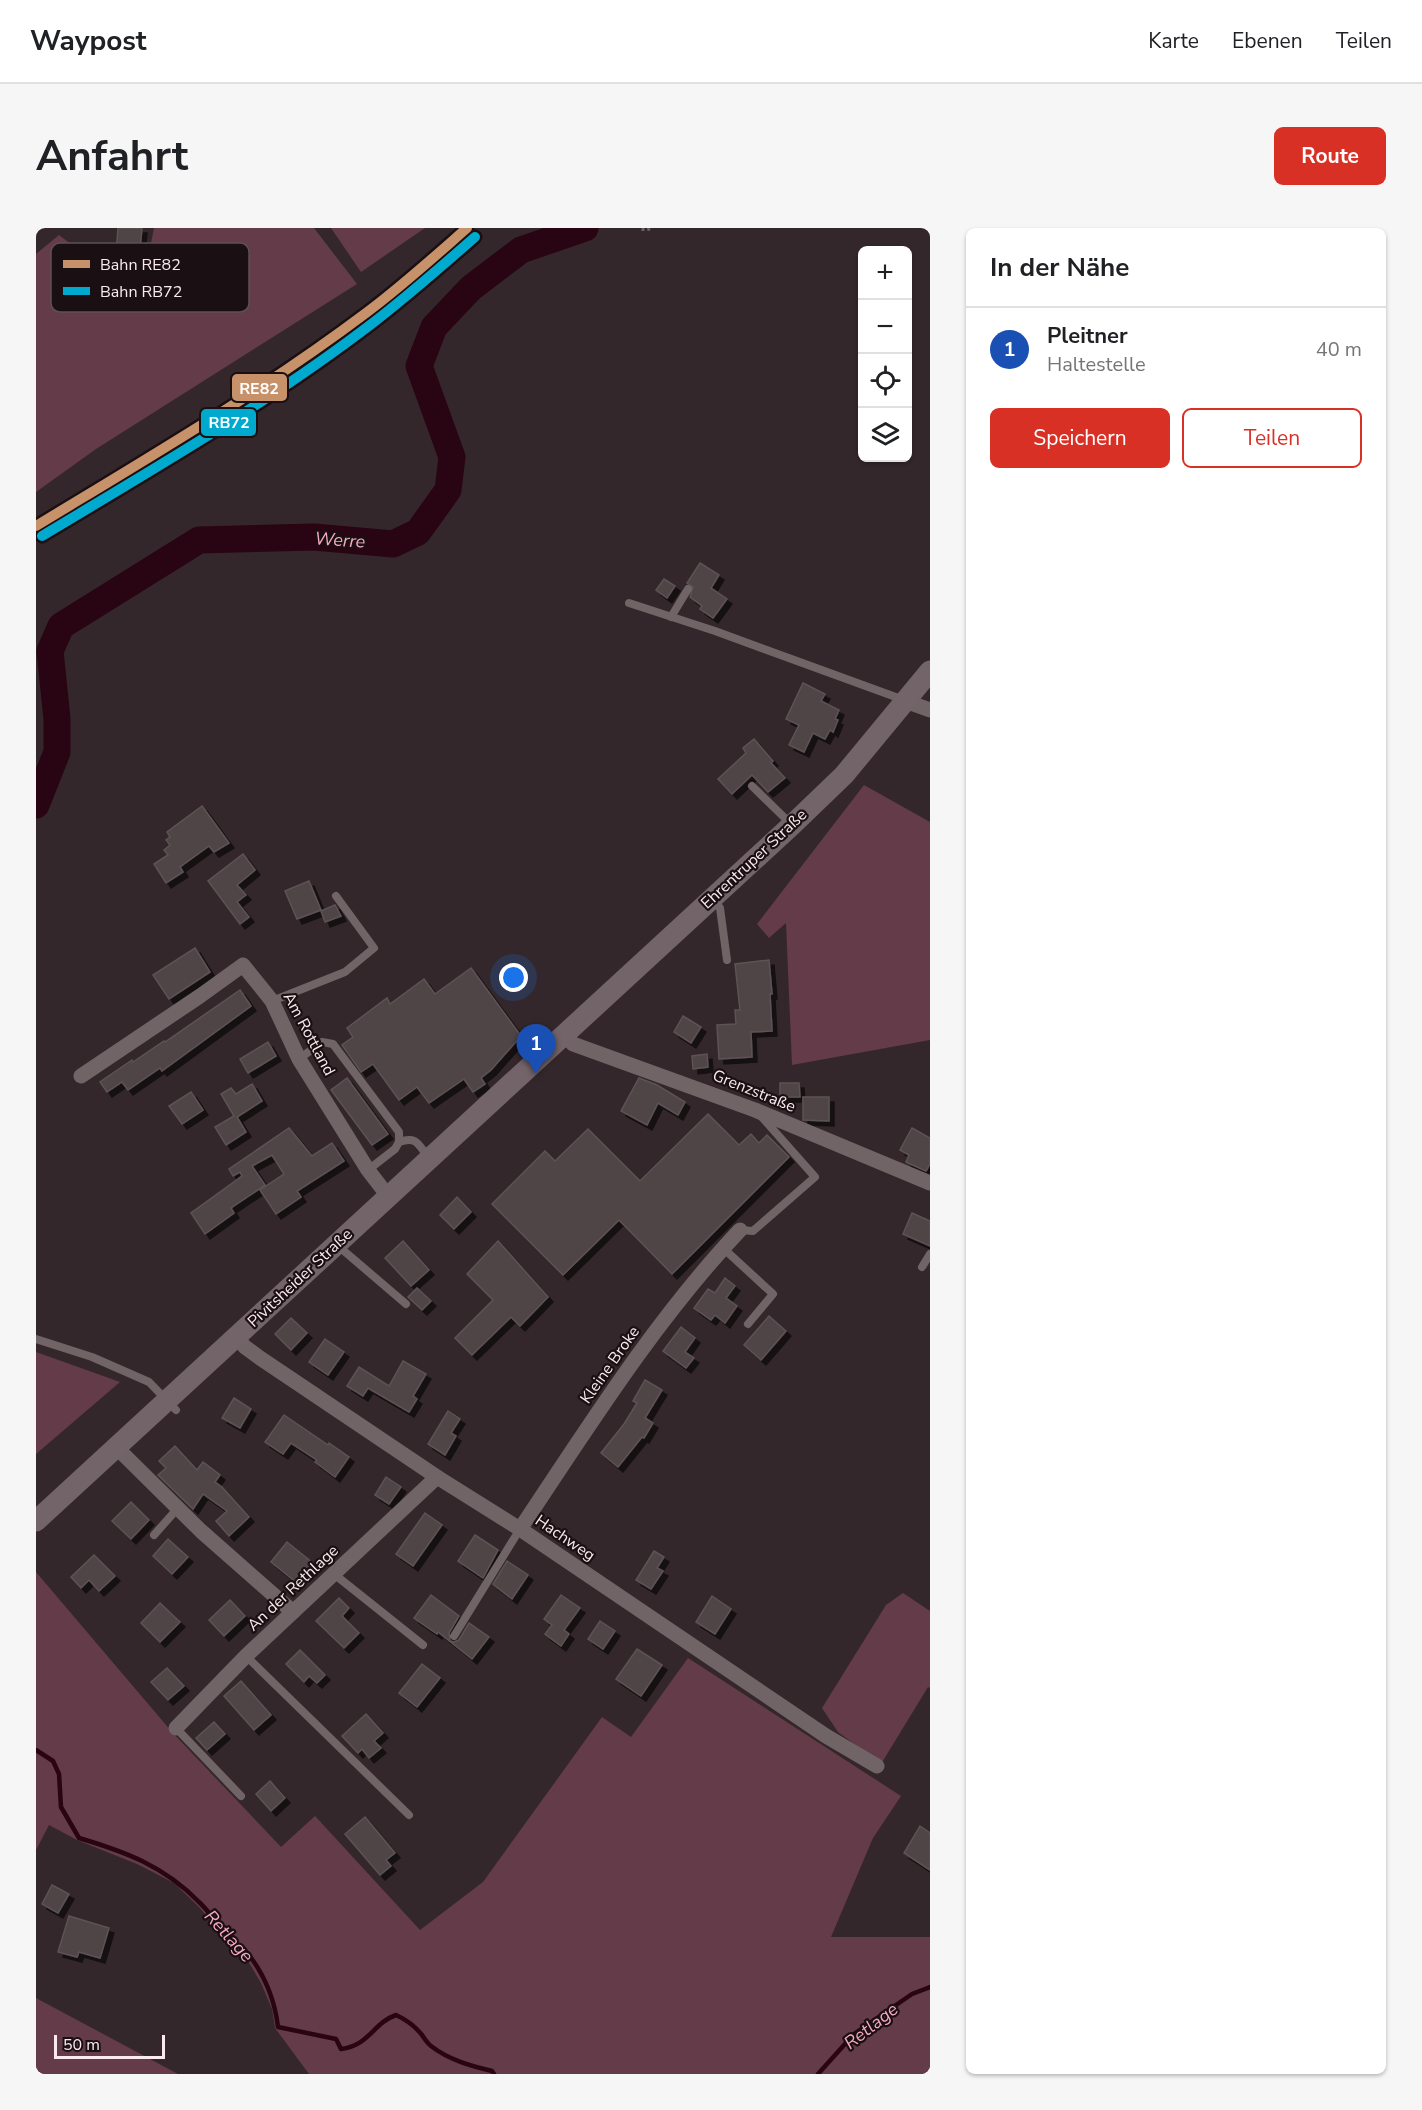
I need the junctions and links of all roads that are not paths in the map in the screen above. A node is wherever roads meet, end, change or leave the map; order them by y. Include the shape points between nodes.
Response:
1 (688, 589) dead end
2 (629, 603) dead end
3 (671, 617) junction
4 (930, 671) edge
5 (905, 701) junction
6 (930, 710) edge
7 (752, 786) dead end
8 (792, 825) junction
9 (336, 896) dead end
10 (712, 898) junction
11 (727, 960) dead end
12 (272, 1000) junction
13 (565, 1035) junction
14 (299, 1059) junction
15 (81, 1076) dead end
16 (755, 1110) junction
17 (399, 1142) junction
18 (429, 1158) junction
19 (368, 1170) junction
20 (930, 1183) edge
21 (390, 1199) junction
22 (740, 1230) joint
23 (336, 1244) junction
24 (723, 1248) junction
25 (930, 1254) edge
26 (922, 1267) dead end
27 (406, 1304) dead end
28 (748, 1324) dead end
29 (236, 1337) junction
30 (36, 1339) edge
31 (171, 1406) junction
32 (116, 1447) junction
33 (437, 1477) junction
34 (178, 1508) junction
35 (36, 1521) edge
36 (520, 1530) junction
37 (154, 1535) dead end
38 (334, 1574) junction
39 (293, 1612) junction
40 (454, 1636) dead end
41 (423, 1645) dead end
42 (246, 1656) junction
43 (176, 1728) joint
44 (877, 1766) dead end
45 (241, 1796) dead end
46 (409, 1815) dead end

1 - 3 lane
2 - 3 lane
3 - 5 lane
4 - 5 main road, Ehrentruper Straße
5 - 6 street
5 - 8 main road, Ehrentruper Straße via 844,775
7 - 8 lane
8 - 10 main road, Ehrentruper Straße
9 - 12 lane via 374,948 345,972
10 - 11 lane via 720,908
10 - 13 main road, Ehrentruper Straße
12 - 14 street, Am Rottland
12 - 15 street, Am Rottland via 243,965
13 - 16 street, Grenzstraße via 573,1044
13 - 18 main road, Pivitsheider Straße
14 - 17 lane via 322,1042 333,1044 399,1132
14 - 19 street, Am Rottland
16 - 20 street, Grenzstraße
16 - 22 lane via 815,1177 753,1231
17 - 18 lane via 416,1141
17 - 19 lane
18 - 21 main road, Pivitsheider Straße
19 - 21 street, Am Rottland
21 - 23 main road, Pivitsheider Straße
22 - 24 street, Kleine Broke
23 - 27 lane
23 - 29 main road, Pivitsheider Straße
24 - 28 lane via 772,1294
24 - 36 street, Kleine Broke via 640,1350
25 - 26 lane
29 - 31 main road, Pivitsheider Straße
29 - 33 street, Hachweg via 260,1358
30 - 31 lane via 92,1357 149,1382
31 - 32 main road, Pivitsheider Straße
32 - 34 street
32 - 35 main road, Pivitsheider Straße
33 - 36 street, Hachweg
33 - 38 street, An der Rethlage
34 - 37 lane
34 - 39 street
36 - 40 lane
36 - 44 street, Hachweg via 826,1736
38 - 39 street, An der Rethlage
38 - 41 lane
39 - 42 street, An der Rethlage
42 - 43 street, An der Rethlage
42 - 46 lane
43 - 45 lane

